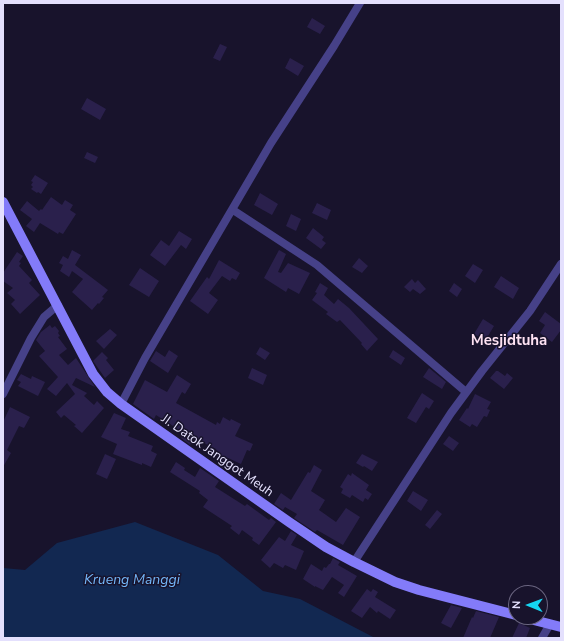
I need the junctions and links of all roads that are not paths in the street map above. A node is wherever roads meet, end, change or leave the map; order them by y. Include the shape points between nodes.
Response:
1 (360, 3) edge
2 (3, 202) edge
3 (233, 210) junction
4 (561, 264) edge
5 (58, 305) junction
6 (466, 392) junction
7 (3, 394) edge
8 (122, 404) junction
9 (354, 562) junction
10 (508, 613) edge
11 (550, 624) joint
12 (561, 627) edge
13 (542, 638) edge

1 - 3 street via 271,144
2 - 5 street, JI. Datok Janggot Meuh
3 - 6 street via 317,265
3 - 8 street via 145,358
4 - 6 street via 530,311
5 - 7 street via 44,317 34,333
5 - 8 street, JI. Datok Janggot Meuh via 93,374 107,392
6 - 9 street
8 - 9 street, JI. Datok Janggot Meuh via 289,522
9 - 10 street, JI. Datok Janggot Meuh via 395,582 419,590
11 - 12 street
11 - 13 street

